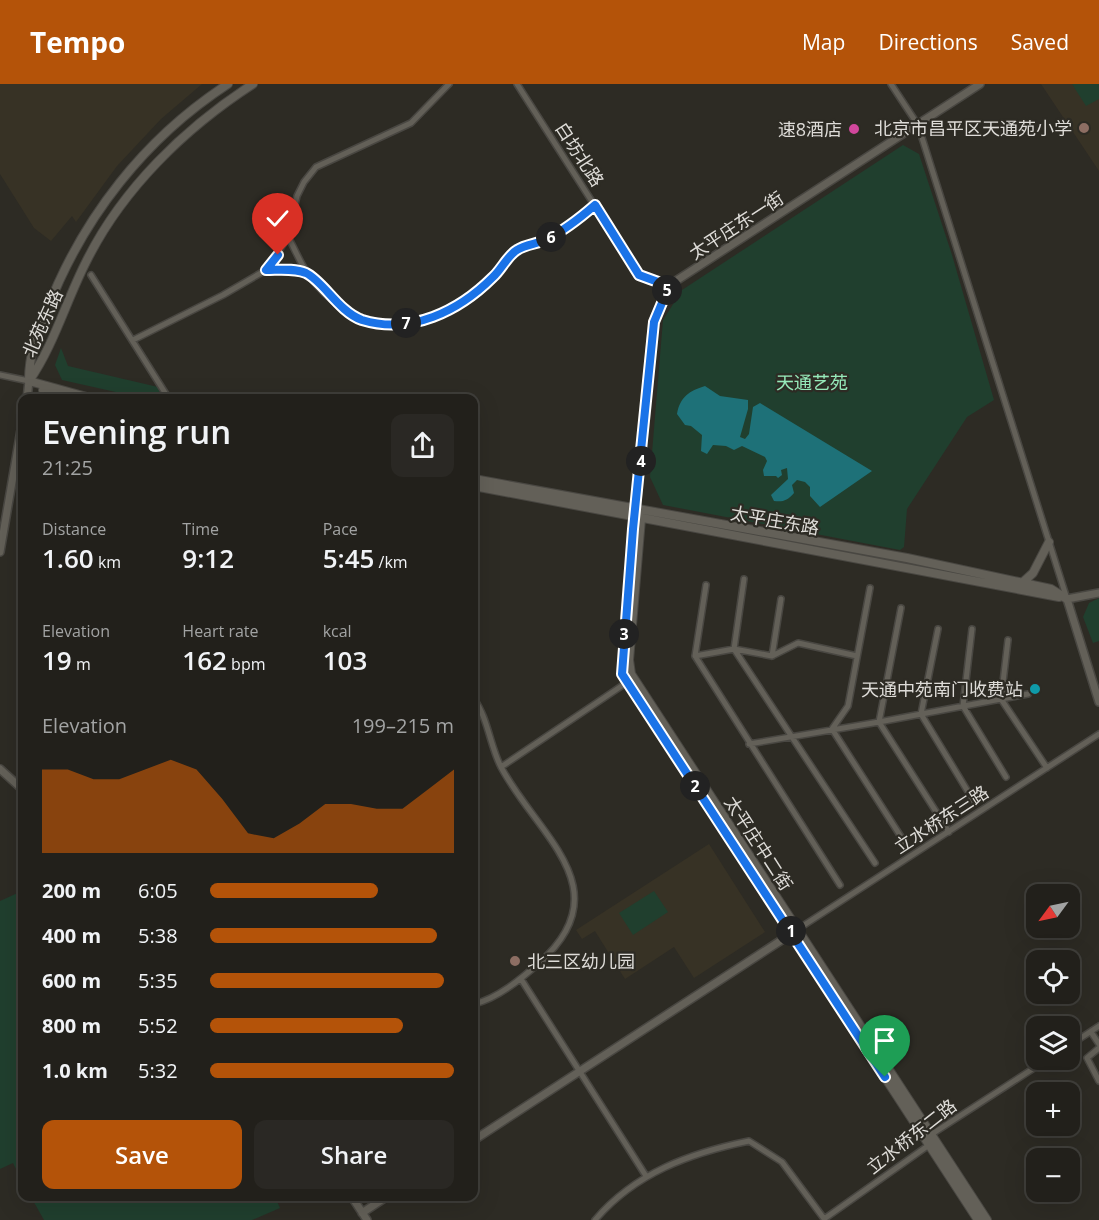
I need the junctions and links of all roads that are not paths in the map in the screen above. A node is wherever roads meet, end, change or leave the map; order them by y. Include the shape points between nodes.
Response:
1 (228, 84) edge
2 (253, 84) edge
3 (449, 84) edge
4 (517, 84) edge
5 (891, 84) edge
6 (980, 84) edge
7 (918, 125) junction
8 (595, 205) junction
9 (288, 237) junction
10 (266, 270) junction
11 (308, 274) junction
12 (91, 275) dead end
13 (669, 286) junction
14 (133, 340) junction
15 (0, 375) edge
16 (29, 381) junction
17 (28, 394) edge
18 (51, 394) edge
19 (76, 394) edge
20 (166, 394) edge
21 (18, 447) edge
22 (478, 480) edge
23 (478, 487) edge
24 (637, 515) junction
25 (1049, 542) junction
26 (0, 552) edge
27 (744, 579) dead end
28 (1022, 583) junction
29 (706, 585) dead end
30 (870, 588) dead end
31 (1099, 593) edge
32 (781, 599) dead end
33 (1067, 599) junction
34 (901, 608) dead end
35 (938, 629) dead end
36 (972, 629) dead end
37 (1008, 639) dead end
38 (734, 649) junction
39 (695, 656) junction
40 (772, 656) junction
41 (857, 656) junction
42 (630, 681) junction
43 (1028, 694) dead end
44 (1001, 699) junction
45 (1099, 702) edge
46 (963, 706) junction
47 (478, 709) edge
48 (921, 714) junction
49 (879, 722) junction
50 (832, 729) junction
51 (1099, 734) edge
52 (792, 735) junction
53 (749, 744) junction
54 (501, 767) junction
55 (1047, 768) junction
56 (0, 769) edge
57 (1006, 777) dead end
58 (18, 785) edge
59 (974, 800) dead end
60 (949, 832) junction
61 (905, 843) dead end
62 (874, 864) dead end
63 (840, 885) dead end
64 (795, 931) junction
65 (521, 979) junction
66 (478, 1002) edge
67 (1099, 1026) edge
68 (1091, 1032) junction
69 (1080, 1039) edge
70 (1099, 1044) edge
71 (1099, 1048) edge
72 (1031, 1070) edge
73 (581, 1071) junction
74 (1099, 1081) edge
75 (932, 1134) junction
76 (478, 1137) edge
77 (929, 1145) junction
78 (646, 1176) junction
79 (354, 1201) edge
80 (380, 1201) edge
81 (362, 1213) junction
82 (825, 1219) edge
83 (367, 1220) edge
84 (595, 1220) edge
85 (978, 1220) edge
86 (987, 1220) edge

1 - 16 main road, 北苑东路 via 166,132 112,191 55,290 31,349
2 - 16 main road, 北苑东路 via 202,120 130,194 87,259 46,353
3 - 9 street via 411,123 316,167 297,196
4 - 8 street, 白坊北路
5 - 7 street
6 - 7 street, 太平庄东一街
7 - 13 street, 太平庄东一街
7 - 25 street
8 - 11 street via 546,240 516,250 474,296 436,317 399,325 361,319 334,301
8 - 13 street, 白坊北路 via 639,275
9 - 10 street
9 - 11 street
10 - 11 street
10 - 14 street
12 - 14 street
13 - 24 street via 654,322
14 - 20 street
15 - 16 street
16 - 17 street
16 - 18 main road
16 - 19 main road
21 - 26 street
22 - 24 main road, 太平庄东路
23 - 24 main road, 太平庄东路
24 - 28 main road, 太平庄东路 via 907,558
24 - 33 main road, 太平庄东路
24 - 42 main road, 太平庄中二街 via 622,666
25 - 28 main road via 1033,573
25 - 33 street
27 - 38 street
28 - 33 main road, 太平庄东路 via 1051,589
29 - 39 street
30 - 41 street
31 - 33 street, 太平庄东路
32 - 40 street
33 - 45 street
34 - 49 street
35 - 48 street
36 - 46 street
37 - 44 street
38 - 39 street
38 - 40 street
38 - 52 street
39 - 53 street
40 - 41 street via 798,643
41 - 50 street via 848,706
42 - 54 street
42 - 64 main road, 太平庄中二街
43 - 44 street
44 - 46 street
44 - 55 street
46 - 48 street
46 - 57 street
47 - 54 street
48 - 49 street
48 - 59 street
49 - 50 street
49 - 60 street
50 - 52 street
50 - 61 street
51 - 55 street, 立水桥东三路
52 - 53 street
52 - 62 street
53 - 63 street
54 - 65 street via 566,863 574,883 570,922 555,949
55 - 60 street, 立水桥东三路
56 - 58 street
60 - 64 street, 立水桥东三路
64 - 73 street
64 - 75 main road, 太平庄中二街
64 - 77 main road, 太平庄中二街
65 - 66 street
65 - 73 street
67 - 68 street
68 - 69 street
68 - 70 street
71 - 74 street via 1087,1058
72 - 75 street, 立水桥东二路
73 - 76 street
73 - 78 street
75 - 77 street, 立水桥东二路
75 - 86 main road, 太平庄中二街
77 - 82 street, 立水桥东二路
77 - 85 main road, 太平庄中二街
78 - 82 street via 679,1159 749,1141 782,1162
78 - 84 street
79 - 81 street
80 - 81 street
81 - 83 street

